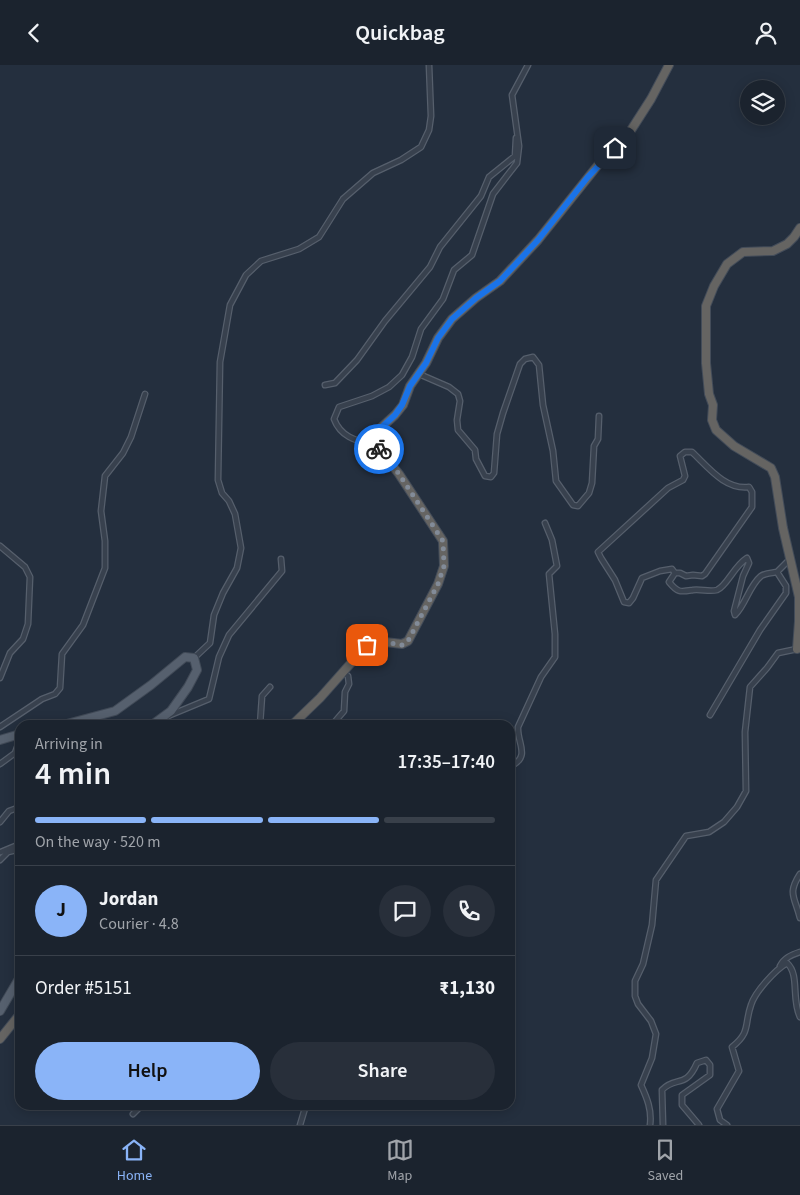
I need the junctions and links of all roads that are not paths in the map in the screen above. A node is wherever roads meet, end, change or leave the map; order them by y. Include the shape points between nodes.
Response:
1 (429, 65) edge
2 (528, 65) edge
3 (669, 65) edge
4 (517, 125) junction
5 (800, 228) edge
6 (419, 374) junction
7 (324, 385) dead end
8 (145, 394) dead end
9 (598, 416) dead end
10 (376, 446) junction
11 (545, 523) dead end
12 (0, 546) edge
13 (281, 559) dead end
14 (790, 559) junction
15 (777, 572) junction
16 (675, 573) junction
17 (798, 649) edge
18 (194, 658) junction
19 (343, 672) junction
20 (0, 678) edge
21 (270, 687) dead end
22 (710, 715) dead end
23 (82, 720) edge
24 (159, 720) edge
25 (162, 720) edge
26 (260, 720) edge
27 (297, 720) edge
28 (336, 720) edge
29 (0, 727) edge
30 (15, 736) edge
31 (0, 741) edge
32 (15, 753) edge
33 (0, 764) edge
34 (515, 764) edge
35 (15, 809) edge
36 (0, 822) edge
37 (15, 846) edge
38 (15, 850) edge
39 (1, 852) edge
40 (0, 860) edge
41 (800, 874) edge
42 (800, 918) edge
43 (800, 952) edge
44 (779, 968) junction
45 (15, 986) edge
46 (0, 1011) edge
47 (800, 1017) edge
48 (15, 1020) edge
49 (0, 1039) edge
50 (136, 1110) edge
51 (304, 1110) edge
52 (132, 1114) dead end
53 (300, 1125) edge
54 (650, 1125) edge
55 (663, 1125) edge
56 (699, 1125) edge
57 (727, 1125) edge

1 - 18 street via 430,123 421,147 373,173 343,199 320,237 299,249 261,261 246,275 230,305 220,362 218,479 222,493 235,514 241,547 237,567 214,615 210,643
2 - 4 street via 512,95
3 - 6 highway via 626,138 602,160 555,220 500,281 452,319
4 - 7 street via 515,156 489,177 481,196 440,247 430,267 357,360 335,383
4 - 10 street via 517,163 492,194 472,255 454,270 444,299 422,329 402,375 372,396 339,407 334,419 337,429 348,437
5 - 14 highway via 787,244 773,251 743,252 727,264 706,306 706,363 712,419 716,430 734,446 771,468
6 - 9 street via 458,394 458,430 475,450 485,476 491,477 502,413 520,364 533,357 539,365 542,405 556,481 573,505 578,506 589,493 594,446 598,439
6 - 10 highway via 399,410 373,435
8 - 29 street via 131,437 105,476 101,511 105,568 83,625 62,654 60,688
10 - 19 highway via 399,474 443,541 444,566 408,641 402,645 377,641 367,645
11 - 34 street via 557,566 549,574 555,657 541,677 518,727 523,754
12 - 20 street via 25,567 30,577 28,624 23,639 10,653
13 - 25 street via 282,571 229,635 219,657 210,699
14 - 15 street
14 - 17 highway via 799,597
15 - 16 street via 763,575 735,615 743,575 749,563 747,558 715,591 684,593 675,589 669,582
15 - 22 street via 786,586 786,593 760,630
16 - 16 street via 686,576 706,574 752,507 750,487 742,488 719,478 692,452 680,456 685,475 683,480 668,488 598,551 624,602 629,603 633,598 642,578 672,569
17 - 54 street via 778,653 750,687 745,732 746,791 738,807 709,832 686,836 656,880 652,925 643,964 635,981 638,1004 656,1034 652,1058 641,1085 649,1105
18 - 23 main road via 185,657 115,711
18 - 24 main road via 197,670 188,687 171,711
19 - 27 highway
19 - 28 street via 349,684 344,711
21 - 26 street via 262,696
30 - 31 main road
32 - 33 street
35 - 36 street
37 - 39 street
38 - 40 street
41 - 42 street via 793,885 793,896
43 - 44 street via 783,960
44 - 47 street via 787,963 795,967 800,977 797,1003
44 - 57 street via 753,999 743,1039 732,1047 739,1071 717,1109 720,1120
45 - 46 main road
48 - 49 highway
50 - 52 street
51 - 53 street
55 - 56 street via 662,1090 668,1084 688,1078 697,1063 706,1060 710,1065 710,1075 682,1095 682,1105

